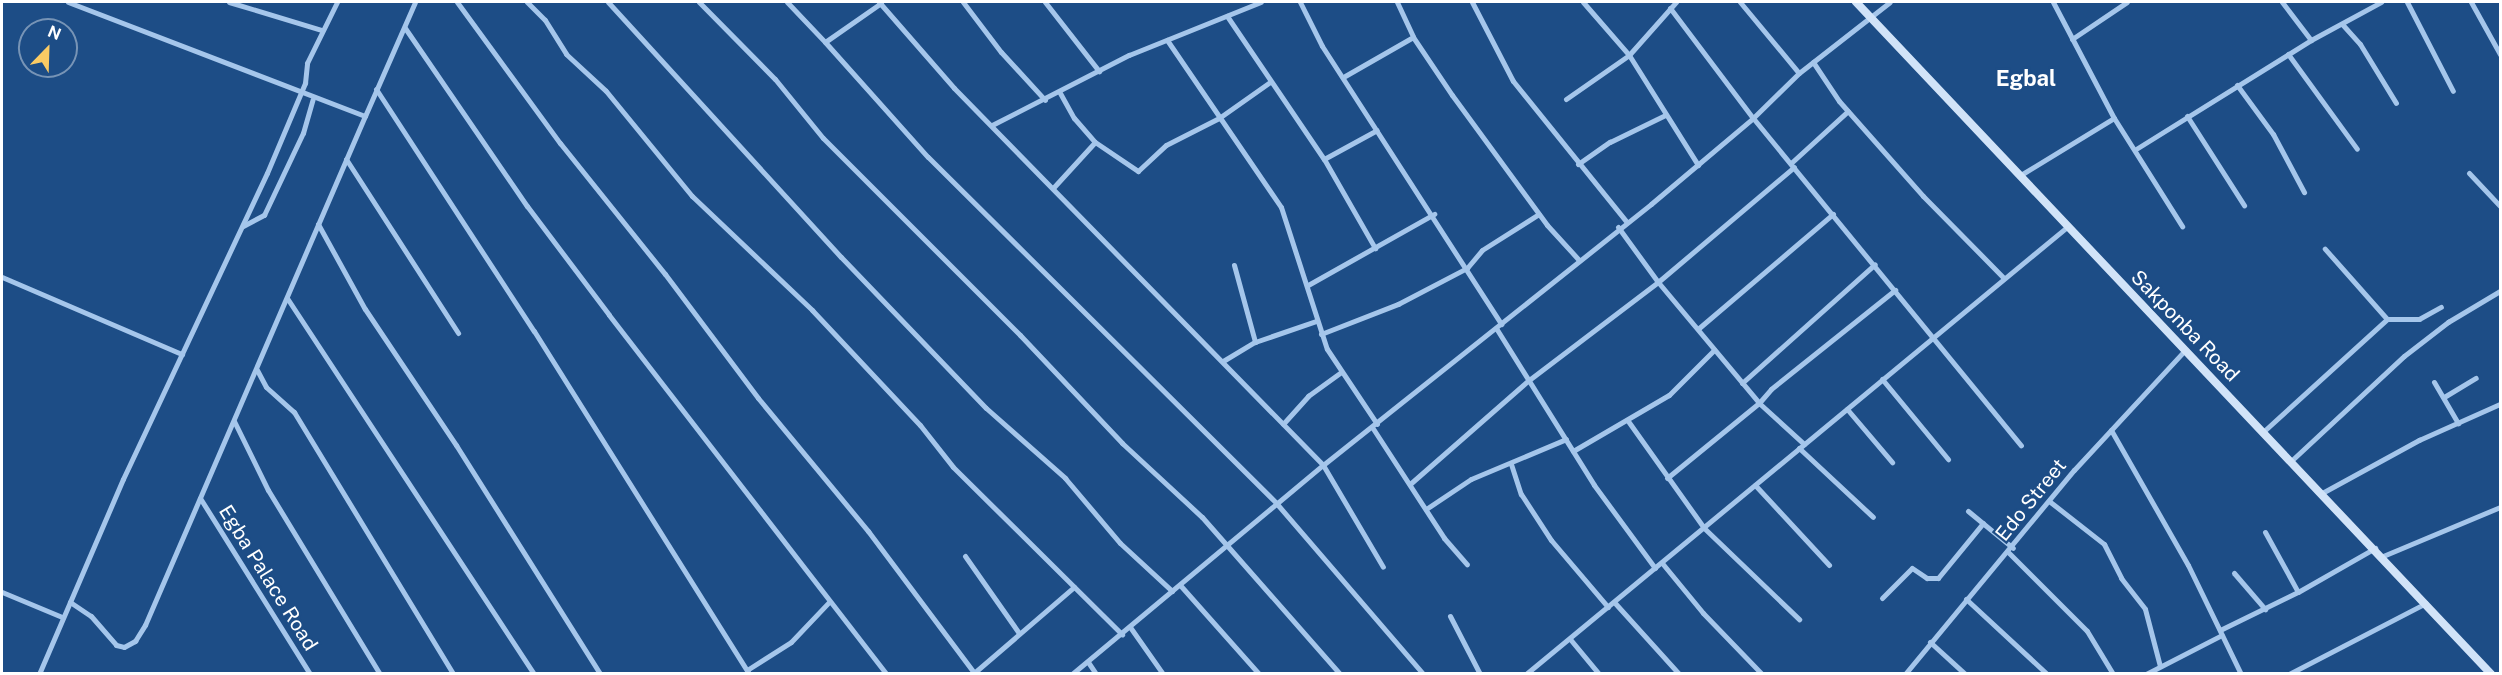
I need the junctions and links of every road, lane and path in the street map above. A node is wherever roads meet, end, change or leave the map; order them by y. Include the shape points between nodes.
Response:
1 (68, 2) edge
2 (229, 2) edge
3 (337, 2) edge
4 (415, 2) edge
5 (457, 2) edge
6 (528, 2) edge
7 (608, 2) edge
8 (699, 2) edge
9 (787, 2) edge
10 (880, 2) edge
11 (963, 2) edge
12 (1045, 2) edge
13 (1261, 2) edge
14 (1300, 2) edge
15 (1397, 2) edge
16 (1472, 2) edge
17 (1676, 2) edge
18 (1740, 2) edge
19 (1856, 2) edge
20 (1890, 2) edge
21 (2054, 2) edge
22 (2127, 2) edge
23 (2282, 2) edge
24 (2381, 2) edge
25 (2407, 2) edge
26 (2471, 2) edge
27 (1588, 3) edge
28 (1670, 8) junction
29 (1227, 16) junction
30 (1871, 18) junction
31 (2342, 24) junction
32 (405, 28) junction
33 (322, 30) junction
34 (1413, 37) junction
35 (2072, 39) junction
36 (1167, 40) junction
37 (2311, 40) junction
38 (825, 42) junction
39 (2288, 54) junction
40 (2500, 54) edge
41 (1629, 55) junction
42 (1813, 62) junction
43 (1099, 71) junction
44 (1799, 73) junction
45 (1345, 76) junction
46 (1270, 82) junction
47 (2237, 85) junction
48 (376, 89) junction
49 (2452, 91) dead end
50 (301, 93) junction
51 (1060, 93) junction
52 (313, 99) junction
53 (1566, 99) dead end
54 (1045, 100) junction
55 (2396, 103) dead end
56 (1848, 111) junction
57 (1665, 115) junction
58 (365, 116) junction
59 (2187, 116) junction
60 (1219, 118) junction
61 (1753, 118) junction
62 (2114, 118) junction
63 (992, 125) junction
64 (1377, 130) junction
65 (1095, 142) junction
66 (2136, 149) junction
67 (2357, 149) dead end
68 (346, 159) junction
69 (1324, 159) junction
70 (1578, 164) junction
71 (1698, 165) junction
72 (1793, 165) junction
73 (2469, 173) dead end
74 (2019, 176) junction
75 (1053, 188) junction
76 (2304, 192) dead end
77 (2244, 205) dead end
78 (2500, 206) edge
79 (1434, 214) junction
80 (1539, 214) junction
81 (1833, 214) junction
82 (1626, 221) junction
83 (318, 224) junction
84 (2182, 226) dead end
85 (242, 227) junction
86 (1618, 227) junction
87 (2067, 227) junction
88 (1375, 248) junction
89 (2325, 249) dead end
90 (1579, 261) junction
91 (1875, 264) junction
92 (1234, 265) dead end
93 (1467, 268) junction
94 (2, 277) edge
95 (2004, 278) junction
96 (1658, 282) junction
97 (1308, 285) junction
98 (1895, 290) junction
99 (2500, 291) edge
100 (286, 298) junction
101 (2441, 307) dead end
102 (2387, 319) junction
103 (1316, 321) junction
104 (1498, 326) junction
105 (1699, 328) junction
106 (458, 333) dead end
107 (1322, 334) junction
108 (1933, 338) junction
109 (1255, 342) junction
110 (1714, 350) junction
111 (2185, 350) junction
112 (182, 354) junction
113 (1223, 361) junction
114 (257, 370) junction
115 (1341, 372) junction
116 (2476, 378) dead end
117 (1882, 379) junction
118 (1529, 380) junction
119 (2434, 382) dead end
120 (1742, 383) junction
121 (2444, 397) junction
122 (1759, 403) junction
123 (2500, 404) edge
124 (1847, 409) junction
125 (233, 420) junction
126 (1628, 421) junction
127 (2458, 423) junction
128 (1284, 424) junction
129 (1374, 426) junction
130 (2111, 430) junction
131 (2264, 431) junction
132 (1566, 439) junction
133 (2021, 445) dead end
134 (1802, 446) junction
135 (1573, 451) junction
136 (1948, 459) dead end
137 (2291, 461) junction
138 (1892, 462) dead end
139 (1511, 464) junction
140 (1323, 465) junction
141 (1667, 478) junction
142 (1410, 484) junction
143 (1755, 485) junction
144 (2322, 493) junction
145 (200, 498) junction
146 (2049, 501) junction
147 (1277, 504) junction
148 (2500, 507) edge
149 (1426, 509) junction
150 (1968, 511) dead end
151 (1873, 517) dead end
152 (1983, 523) junction
153 (1704, 528) junction
154 (2265, 532) dead end
155 (1226, 546) junction
156 (2375, 548) junction
157 (2011, 550) junction
158 (965, 556) dead end
159 (2383, 556) junction
160 (1662, 563) junction
161 (1467, 564) dead end
162 (1829, 565) dead end
163 (1383, 567) dead end
164 (1656, 568) junction
165 (2234, 573) dead end
166 (1180, 585) junction
167 (1074, 587) junction
168 (1172, 591) junction
169 (2, 592) edge
170 (2298, 592) junction
171 (1882, 598) dead end
172 (1966, 599) junction
173 (70, 602) junction
174 (829, 602) junction
175 (1614, 602) junction
176 (2426, 603) junction
177 (1608, 607) junction
178 (2265, 609) junction
179 (1450, 616) dead end
180 (62, 617) junction
181 (1799, 619) dead end
182 (1130, 627) junction
183 (2221, 632) junction
184 (1019, 633) junction
185 (1122, 634) junction
186 (1570, 639) junction
187 (1930, 642) junction
188 (1088, 662) junction
189 (2160, 666) junction
190 (748, 672) edge
191 (974, 673) edge
192 (39, 674) edge
193 (310, 674) edge
194 (380, 674) edge
195 (453, 674) edge
196 (534, 674) edge
197 (600, 674) edge
198 (886, 674) edge
199 (1072, 674) edge
200 (1096, 674) edge
201 (1163, 674) edge
202 (1259, 674) edge
203 (1340, 674) edge
204 (1423, 674) edge
205 (1480, 674) edge
206 (1526, 674) edge
207 (1599, 674) edge
208 (1679, 674) edge
209 (1762, 674) edge
210 (1905, 674) edge
211 (1965, 674) edge
212 (2047, 674) edge
213 (2113, 674) edge
214 (2146, 674) edge
215 (2241, 674) edge
216 (2289, 674) edge
217 (2491, 674) edge

1 - 50 street
2 - 33 street
3 - 33 street
4 - 32 street
5 - 191 street via 560,143 758,398 868,531
6 - 167 street via 545,20 566,54 606,91 692,196 712,210 812,310 920,425 953,467
7 - 168 street via 841,257 986,408 1065,478 1120,543
8 - 155 street via 775,79 823,138
9 - 38 street
10 - 38 street
10 - 63 street
11 - 54 street
12 - 43 street
13 - 29 street
14 - 45 street via 1322,46
15 - 34 street
16 - 70 street via 1513,81
17 - 28 street
18 - 44 street
19 - 30 main road, Sakponba Road
20 - 30 street
21 - 35 street
22 - 35 street
23 - 37 street
24 - 31 street
25 - 49 street
26 - 40 street
27 - 41 street
28 - 41 street
28 - 61 street
29 - 36 street
29 - 46 street
30 - 42 street
30 - 74 main road, Sakponba Road
31 - 37 street
31 - 55 street via 2360,44
32 - 48 street
32 - 174 street via 527,206
33 - 50 street via 307,63
34 - 45 street
34 - 80 street
35 - 62 street
36 - 43 street
36 - 60 street
37 - 39 street
38 - 147 street via 928,157
39 - 47 street
39 - 67 street
41 - 53 street
41 - 57 street
42 - 44 street
42 - 56 street
43 - 51 street
44 - 61 street
45 - 64 street
46 - 60 street
46 - 69 street
47 - 59 street
47 - 76 street via 2272,134
48 - 58 street
48 - 190 street via 534,330
50 - 52 street
50 - 85 street
51 - 54 street
51 - 65 street via 1074,118
52 - 58 street
52 - 85 street via 303,133 264,215
54 - 63 street
56 - 72 street
56 - 95 street via 1923,196
57 - 70 street via 1610,142
57 - 71 street
58 - 68 street
59 - 66 street
59 - 77 street
60 - 65 street via 1166,145 1138,171
60 - 97 street via 1281,207
61 - 71 street
61 - 72 street
62 - 66 street
62 - 74 street
63 - 75 street
64 - 69 street
64 - 79 street via 1392,158
65 - 75 street
66 - 84 street
68 - 83 street
68 - 106 street
69 - 88 street
70 - 82 street
71 - 82 street
72 - 81 street
72 - 96 street
73 - 78 street
74 - 87 main road, Sakponba Road
75 - 113 street
79 - 88 street
79 - 93 street
80 - 90 street
80 - 93 street via 1482,250
81 - 91 street
81 - 105 street
82 - 86 street
83 - 100 street
83 - 197 street via 365,309
85 - 112 street
86 - 90 street
86 - 96 street
87 - 95 street
87 - 111 main road, Sakponba Road
88 - 97 street
89 - 102 street
90 - 104 street
91 - 98 street
91 - 120 street
92 - 109 street
93 - 104 street
93 - 107 street via 1398,304
94 - 112 street
95 - 108 street
96 - 105 street
96 - 118 street
97 - 103 street
98 - 108 street
98 - 122 street via 1771,389
99 - 137 street via 2448,322 2404,356
100 - 114 street
100 - 196 street
101 - 102 street via 2419,320
102 - 131 street
103 - 107 street
103 - 109 street
104 - 118 street
104 - 129 street
105 - 110 street
107 - 115 street
108 - 117 street
108 - 133 street
109 - 113 street
110 - 120 street
110 - 126 street via 1669,395
111 - 130 street, Edo Street
111 - 131 main road, Sakponba Road
112 - 173 street
113 - 128 street
114 - 125 street
114 - 195 street via 266,387 294,412
115 - 128 street via 1308,396
115 - 129 street
116 - 121 street
117 - 124 street
117 - 136 street
118 - 132 street
118 - 142 street
119 - 121 street
120 - 122 street
121 - 127 street
122 - 134 street
122 - 141 street
123 - 127 street
124 - 134 street
124 - 138 street
125 - 145 street
125 - 194 street via 268,490
126 - 135 street
126 - 141 street
127 - 144 street
128 - 140 street
129 - 140 street
129 - 142 street
130 - 146 street, Edo Street
130 - 183 street via 2188,565
131 - 137 main road, Sakponba Road
132 - 135 street
132 - 139 street
134 - 143 street
134 - 151 street
135 - 164 street
137 - 144 main road, Sakponba Road
139 - 149 street via 1471,479
139 - 177 street via 1521,494 1551,540
140 - 147 street
140 - 163 street
141 - 153 street
142 - 149 street
143 - 153 street
143 - 162 street
144 - 156 main road, Sakponba Road
145 - 173 street via 135,641 124,647 116,645 91,616
145 - 193 street, Egba Palace Road
146 - 157 street, Edo Street
146 - 189 street via 2104,544 2121,578 2145,609
147 - 155 street
147 - 204 street
148 - 159 street
149 - 161 street
150 - 152 street
152 - 157 street
152 - 171 street via 1938,578 1927,578 1912,568
153 - 160 street
153 - 181 street
154 - 170 street
155 - 166 street
155 - 203 street
156 - 159 main road, Sakponba Road
156 - 170 street
157 - 172 street, Edo Street
157 - 213 street via 2087,631
158 - 184 street
159 - 176 main road, Sakponba Road
160 - 164 street
160 - 209 street via 1703,613
164 - 175 street
165 - 178 street
166 - 168 street
166 - 202 street
167 - 184 street
167 - 185 street
168 - 182 street
169 - 180 street
170 - 178 street
172 - 187 street, Edo Street
172 - 212 street
173 - 180 street
174 - 190 street via 791,642
174 - 198 street
175 - 177 street
175 - 208 street
176 - 216 street
176 - 217 main road, Sakponba Road
177 - 186 street
178 - 183 street
179 - 205 street
180 - 192 street
182 - 185 street
182 - 201 street
183 - 189 street
183 - 215 street
184 - 191 street
185 - 188 street
186 - 206 street
186 - 207 street
187 - 210 street, Edo Street
187 - 211 street
188 - 199 street
188 - 200 street
189 - 214 street

